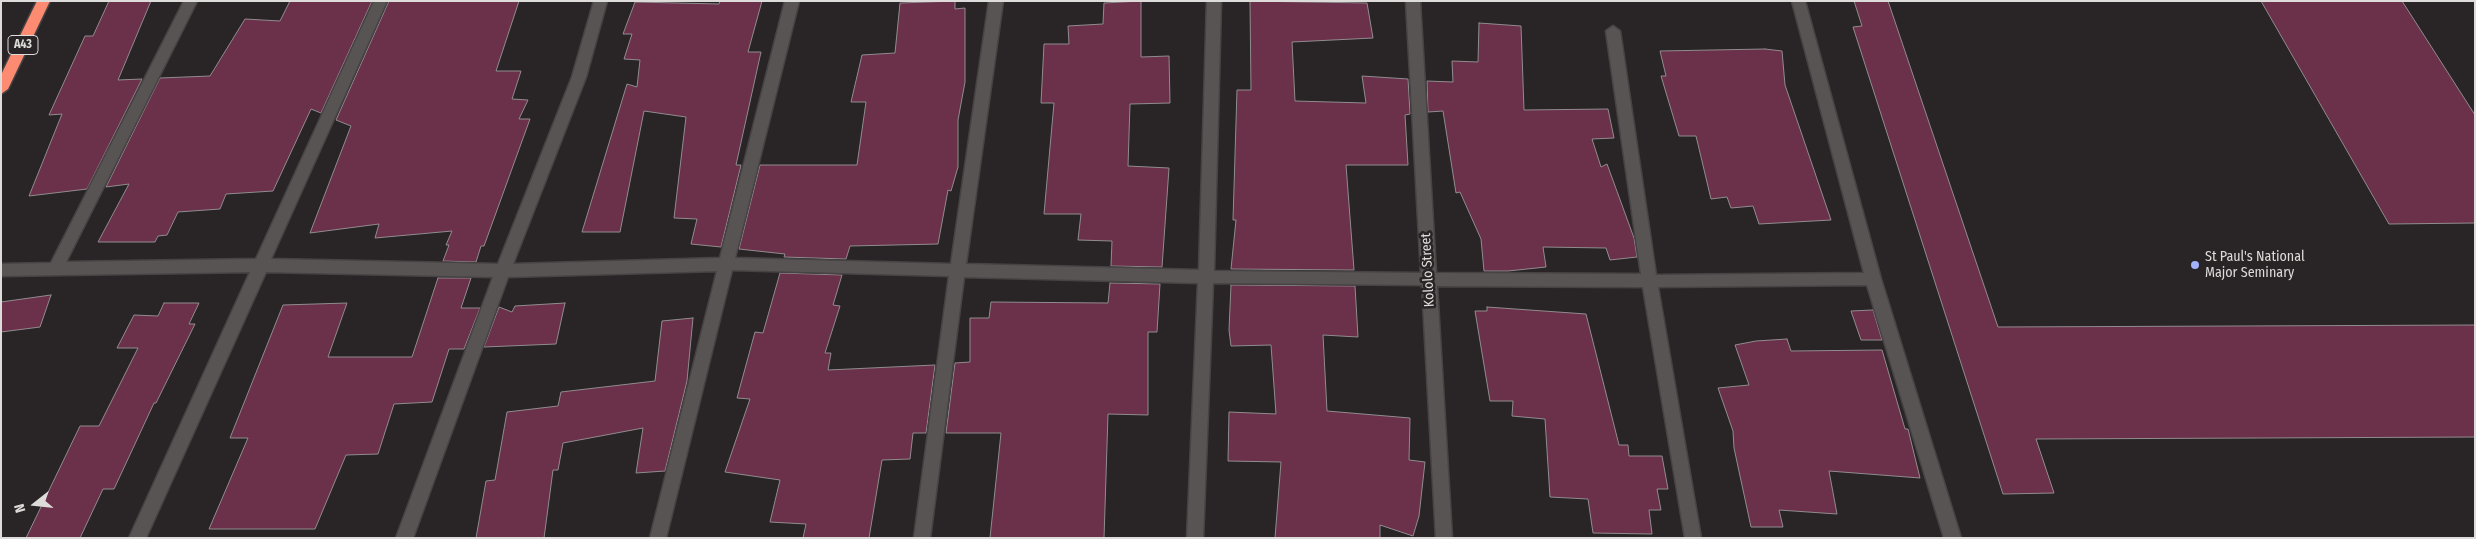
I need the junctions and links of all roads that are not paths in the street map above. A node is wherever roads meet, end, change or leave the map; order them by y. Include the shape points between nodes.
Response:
1 (44, 1) edge
2 (191, 1) edge
3 (381, 1) edge
4 (601, 1) edge
5 (792, 1) edge
6 (996, 1) edge
7 (1214, 1) edge
8 (1414, 1) edge
9 (1798, 1) edge
10 (1613, 30) dead end
11 (1, 89) edge
12 (728, 264) junction
13 (261, 265) junction
14 (55, 269) junction
15 (1, 270) edge
16 (503, 271) junction
17 (956, 272) junction
18 (1206, 277) junction
19 (1872, 279) junction
20 (1429, 280) junction
21 (1649, 281) junction
22 (137, 538) edge
23 (404, 538) edge
24 (658, 538) edge
25 (922, 538) edge
26 (1194, 538) edge
27 (1444, 538) edge
28 (1694, 538) edge
29 (1953, 538) edge

1 - 11 highway, A43
2 - 14 street
3 - 13 street
4 - 16 street via 579,77
5 - 12 street
6 - 17 street
7 - 18 street
8 - 20 street, Kololo Street
9 - 19 street
10 - 21 street
12 - 16 street
12 - 17 street
12 - 24 street
13 - 14 street
13 - 16 street
13 - 22 street
14 - 15 street
16 - 23 street
17 - 18 street
17 - 25 street
18 - 20 street
18 - 26 street
19 - 21 street
19 - 29 street
20 - 21 street
20 - 27 street, Kololo Street
21 - 28 street

